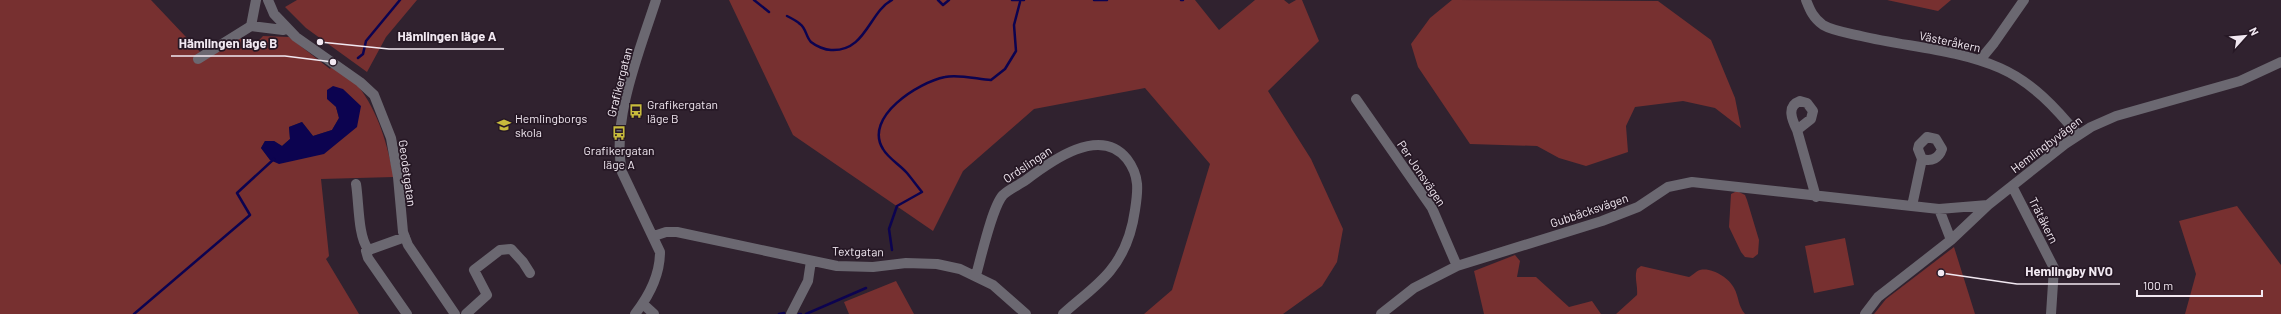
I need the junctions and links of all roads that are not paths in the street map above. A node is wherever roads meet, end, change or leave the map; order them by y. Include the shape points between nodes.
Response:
1 (256, 0) edge
2 (268, 0) edge
3 (656, 0) edge
4 (1806, 0) edge
5 (2024, 0) edge
6 (251, 26) junction
7 (287, 28) junction
8 (198, 59) dead end
9 (1980, 60) junction
10 (2279, 67) edge
11 (1356, 99) dead end
12 (1797, 130) dead end
13 (2078, 135) junction
14 (1922, 159) dead end
15 (356, 184) dead end
16 (2012, 186) junction
17 (1816, 197) junction
18 (1988, 205) junction
19 (1912, 206) junction
20 (1939, 209) junction
21 (654, 236) junction
22 (405, 237) junction
23 (1951, 240) junction
24 (368, 249) junction
25 (811, 261) junction
26 (1456, 266) junction
27 (530, 273) dead end
28 (976, 275) junction
29 (643, 304) junction
30 (408, 314) edge
31 (455, 314) edge
32 (466, 314) edge
33 (635, 314) edge
34 (654, 314) edge
35 (791, 314) edge
36 (1026, 314) edge
37 (1063, 314) edge
38 (1381, 314) edge
39 (1865, 314) edge
40 (2051, 314) edge

1 - 6 street
2 - 7 street, Geodetgatan via 274,14
3 - 21 street, Grafikergatan via 623,114 619,158 622,172
4 - 9 street, Västeråkern via 1812,15 1824,26 1883,41
5 - 9 street
6 - 7 street via 283,30
6 - 8 street
7 - 22 street, Geodetgatan via 374,95 391,138
9 - 13 street, Västeråkern via 2001,68 2025,82 2043,96
10 - 13 street, Hemlingbyvägen via 2240,81 2101,121
11 - 26 street, Per Jonsvägen via 1432,208
12 - 17 street
13 - 16 street, Hemlingbyvägen
14 - 19 street
15 - 24 street via 363,243
16 - 18 street, Hemlingbyvägen
16 - 40 street, Trätåkern via 2054,268
17 - 19 street, Gubbäcksvägen
17 - 26 street, Gubbäcksvägen via 1692,182 1680,183 1662,190 1638,207 1602,221
18 - 20 street, Gubbäcksvägen
18 - 23 street, Hemlingbyvägen
19 - 20 street, Gubbäcksvägen
20 - 23 street
21 - 25 street, Textgatan via 677,232
21 - 29 street, Grafikergatan via 660,252 660,264
22 - 24 street
22 - 31 street, Geodetgatan
23 - 39 street, Hemlingbyvägen via 1878,297
24 - 30 street via 368,258
25 - 28 street, Textgatan via 873,267 906,263 937,264
25 - 35 street via 808,281
26 - 38 street, Gubbäcksvägen via 1414,288
27 - 32 street via 511,248 500,250 474,270 487,295
28 - 36 street, Textgatan via 993,285
28 - 37 street, Ordslingan via 996,208 1003,196 1051,161 1081,148 1102,145 1120,151 1134,168 1139,188 1133,224 1124,249 1110,272
29 - 33 street, Grafikergatan
29 - 34 street

